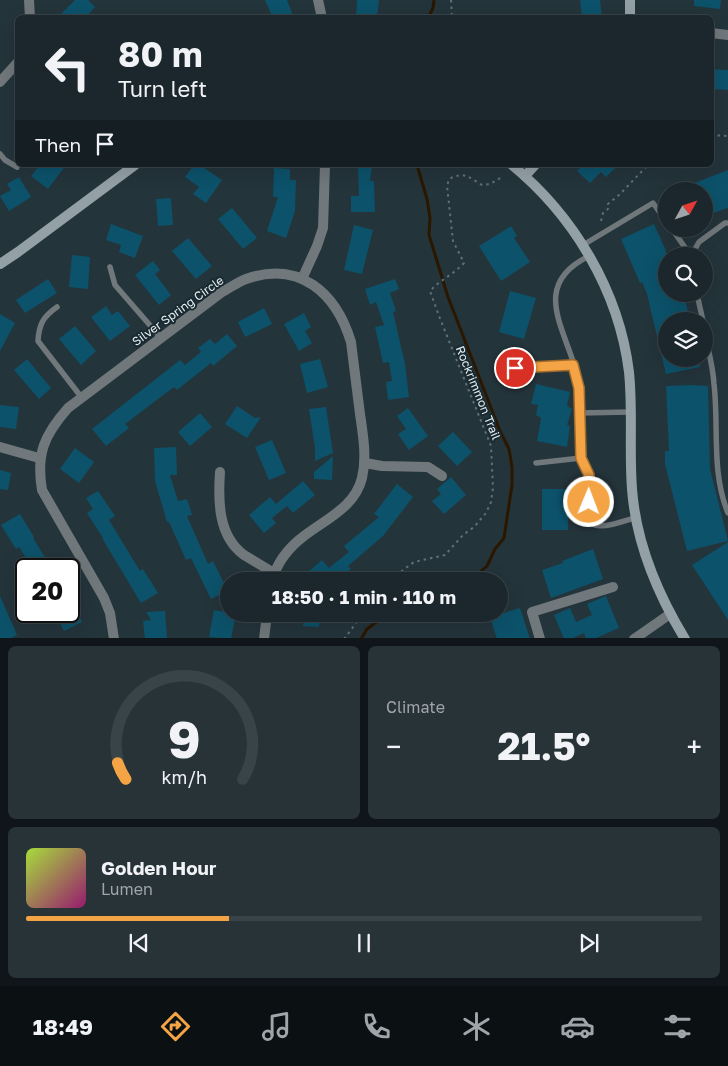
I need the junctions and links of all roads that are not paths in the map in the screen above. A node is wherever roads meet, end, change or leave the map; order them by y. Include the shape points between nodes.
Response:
1 (29, 0) edge
2 (318, 0) edge
3 (630, 0) edge
4 (30, 15) edge
5 (321, 15) edge
6 (630, 15) edge
7 (714, 33) edge
8 (728, 35) edge
9 (15, 65) edge
10 (0, 82) edge
11 (0, 154) edge
12 (15, 165) edge
13 (132, 167) edge
14 (325, 167) edge
15 (514, 167) edge
16 (533, 167) edge
17 (525, 176) junction
18 (658, 210) edge
19 (728, 223) edge
20 (583, 245) junction
21 (696, 247) edge
22 (589, 256) junction
23 (0, 264) edge
24 (110, 267) dead end
25 (302, 278) junction
26 (57, 307) dead end
27 (161, 338) junction
28 (573, 365) junction
29 (711, 367) edge
30 (515, 368) dead end
31 (82, 398) junction
32 (631, 412) junction
33 (579, 413) junction
34 (0, 447) edge
35 (40, 458) junction
36 (581, 458) junction
37 (365, 463) junction
38 (536, 463) dead end
39 (220, 472) dead end
40 (442, 476) dead end
41 (728, 513) edge
42 (637, 517) junction
43 (266, 572) edge
44 (275, 572) edge
45 (613, 587) dead end
46 (670, 614) junction
47 (266, 622) edge
48 (114, 638) edge
49 (264, 638) edge
50 (540, 638) edge
51 (634, 638) edge
52 (685, 638) edge

1 - 4 street
2 - 5 street
3 - 6 main road
7 - 8 street
9 - 10 street
11 - 12 lane
13 - 23 main road
14 - 25 street via 323,228
15 - 17 main road
16 - 17 main road
17 - 20 main road via 562,215
18 - 20 lane via 653,203
19 - 21 lane
20 - 22 main road
22 - 28 lane via 567,271 556,288 557,311
22 - 32 main road via 617,319 629,371
24 - 27 lane via 115,285
25 - 27 street, Silver Spring Circle via 274,274 245,279 222,292
25 - 37 street, Silver Spring Circle via 329,298 346,326 351,342
26 - 31 lane via 46,314 38,341
27 - 31 street, Silver Spring Circle
28 - 30 lane
28 - 33 lane via 579,388
29 - 41 lane via 717,464
31 - 35 street, Silver Spring Circle via 68,408 48,433
32 - 33 lane
32 - 42 main road via 632,490
33 - 36 lane
34 - 35 street
35 - 48 street, Silver Spring Circle via 42,490 104,598
36 - 38 lane
36 - 42 lane via 589,475 588,516 592,524 599,527
37 - 40 street via 428,467
37 - 44 street, Silver Spring Circle via 362,480 354,496 294,544
39 - 43 street via 218,498 230,540
42 - 46 main road via 650,570
45 - 50 street via 532,612
46 - 51 street
46 - 52 main road
47 - 49 street

